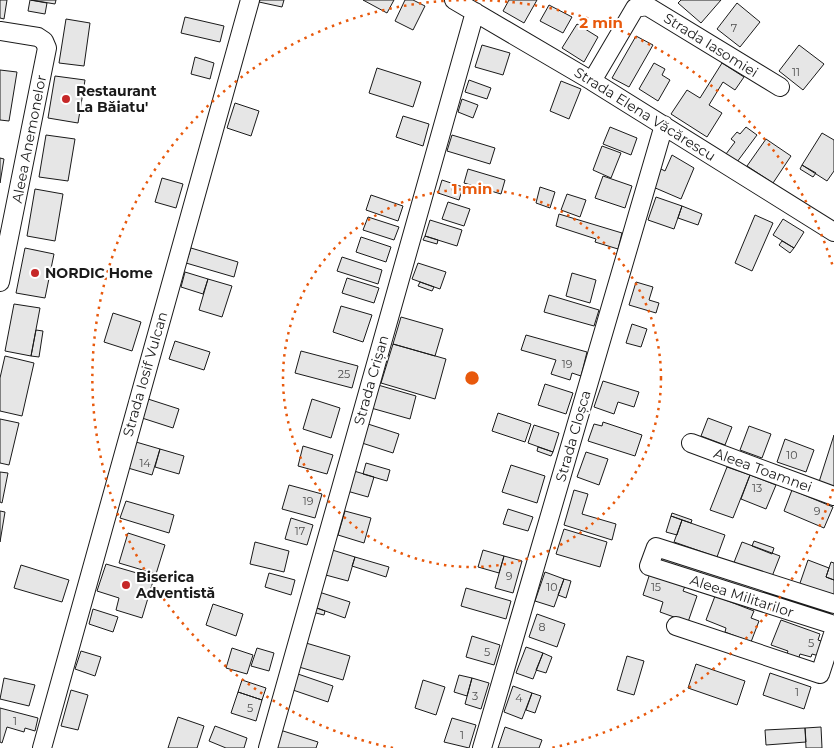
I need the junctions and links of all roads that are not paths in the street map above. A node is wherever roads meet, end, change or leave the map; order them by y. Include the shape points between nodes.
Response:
1 (250, 0) edge
2 (454, 0) edge
3 (475, 12) junction
4 (0, 32) edge
5 (592, 81) junction
6 (780, 87) dead end
7 (664, 125) junction
8 (834, 232) edge
9 (0, 282) edge
10 (691, 443) dead end
11 (834, 496) edge
12 (834, 604) edge
13 (834, 625) edge
14 (676, 626) dead end
15 (834, 631) edge
16 (42, 748) edge
17 (268, 748) edge
18 (482, 748) edge

1 - 16 street, Strada Iosif Vulcan
2 - 3 street, Strada Elena Văcărescu
3 - 5 street, Strada Elena Văcărescu
3 - 17 street, Strada Crișan
4 - 9 street, Aleea Anemonelor via 38,37 47,48
5 - 6 street, Strada Iasomiei via 629,16 635,8 647,6
5 - 7 street, Strada Elena Văcărescu
7 - 8 street, Strada Elena Văcărescu
7 - 18 street, Strada Cloșca
10 - 11 street, Aleea Toamnei
12 - 13 street, Aleea Militarilor via 656,547 649,566
14 - 15 street via 820,674

